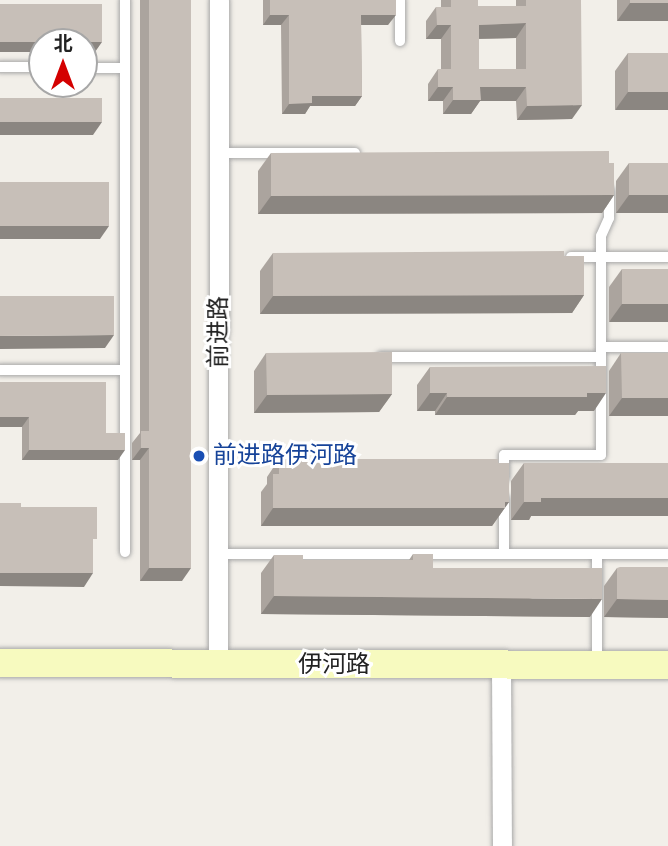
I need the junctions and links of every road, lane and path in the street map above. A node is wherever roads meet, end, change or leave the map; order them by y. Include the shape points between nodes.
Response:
1 (125, 0) edge
2 (219, 0) edge
3 (400, 0) edge
4 (400, 41) dead end
5 (0, 67) edge
6 (28, 67) edge
7 (98, 68) edge
8 (125, 68) junction
9 (219, 153) junction
10 (372, 153) edge
11 (609, 179) edge
12 (560, 257) edge
13 (601, 257) junction
14 (668, 257) edge
15 (668, 347) edge
16 (601, 352) junction
17 (369, 357) edge
18 (0, 370) edge
19 (125, 370) junction
20 (125, 552) dead end
21 (218, 554) junction
22 (504, 554) junction
23 (597, 554) junction
24 (668, 554) edge
25 (0, 663) edge
26 (218, 665) junction
27 (501, 665) junction
28 (597, 665) junction
29 (668, 665) edge
30 (502, 846) edge

1 - 8 lane
2 - 9 street, 前进路
3 - 4 lane
5 - 6 lane
7 - 8 lane
8 - 19 lane
9 - 10 lane
9 - 21 street, 前进路
11 - 13 lane via 609,218 601,236
12 - 13 lane
13 - 14 lane
13 - 16 lane
15 - 16 lane
16 - 17 lane
16 - 22 lane via 601,454 504,454
18 - 19 lane
19 - 20 lane
21 - 22 lane
21 - 26 street, 前进路
22 - 23 lane
23 - 24 lane
23 - 28 lane
25 - 26 street, 伊河路
26 - 27 street, 伊河路
27 - 28 street, 伊河路
27 - 30 street
28 - 29 street, 伊河路

